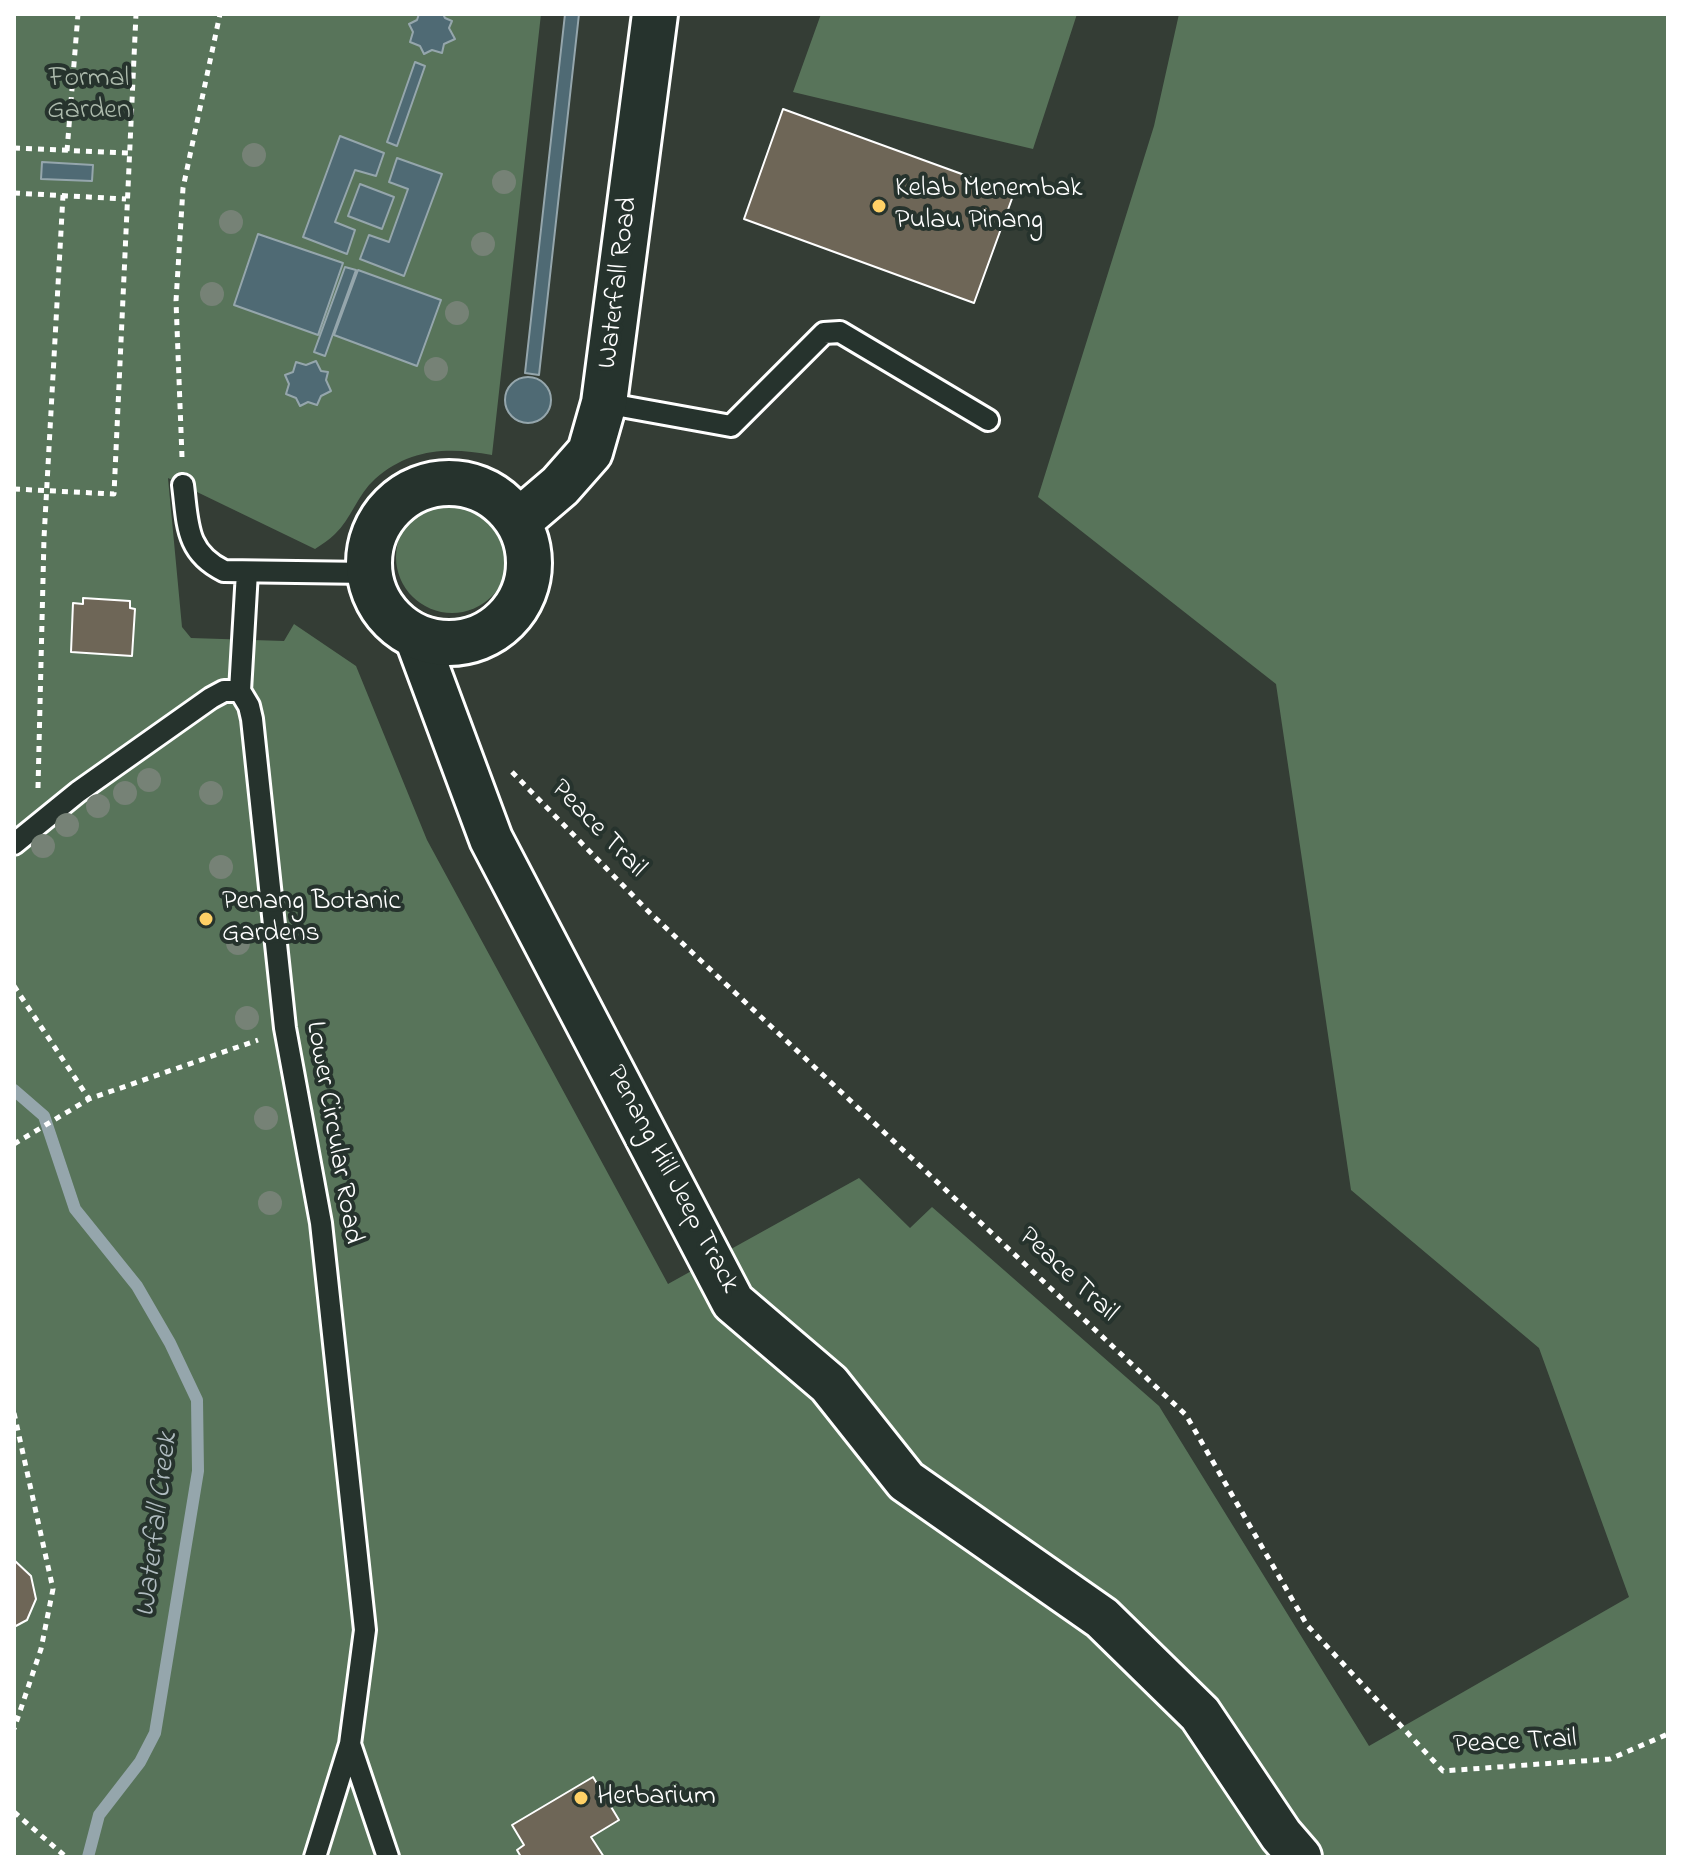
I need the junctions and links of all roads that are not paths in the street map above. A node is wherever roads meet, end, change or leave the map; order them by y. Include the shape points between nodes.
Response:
1 (655, 14) edge
2 (604, 403) junction
3 (988, 420) dead end
4 (183, 485) road end
5 (519, 521) junction
6 (247, 572) junction
7 (369, 573) junction
8 (416, 637) junction
9 (240, 691) junction
10 (14, 844) edge
11 (350, 1744) junction
12 (315, 1857) edge
13 (388, 1857) edge
14 (1300, 1857) edge

1 - 2 street, Waterfall Road
2 - 3 lane via 731,426 817,338 840,332
2 - 5 street, Waterfall Road via 590,452
4 - 6 lane via 191,541 207,563 224,571
5 - 7 street via 476,487 449,482 422,486 398,499 380,520 370,546
5 - 8 street via 530,569 525,593 512,614 469,642
6 - 7 lane
6 - 9 lane
7 - 8 street via 377,600 394,622
8 - 14 street, Penang Hill Jeep Track via 491,839 733,1302 829,1384 906,1481 1102,1618 1189,1703
9 - 10 lane via 211,698
9 - 11 lane, Lower Circular Road via 252,719 285,1028 321,1223 349,1462 365,1630
11 - 12 lane, Lower Circular Road
11 - 13 lane

